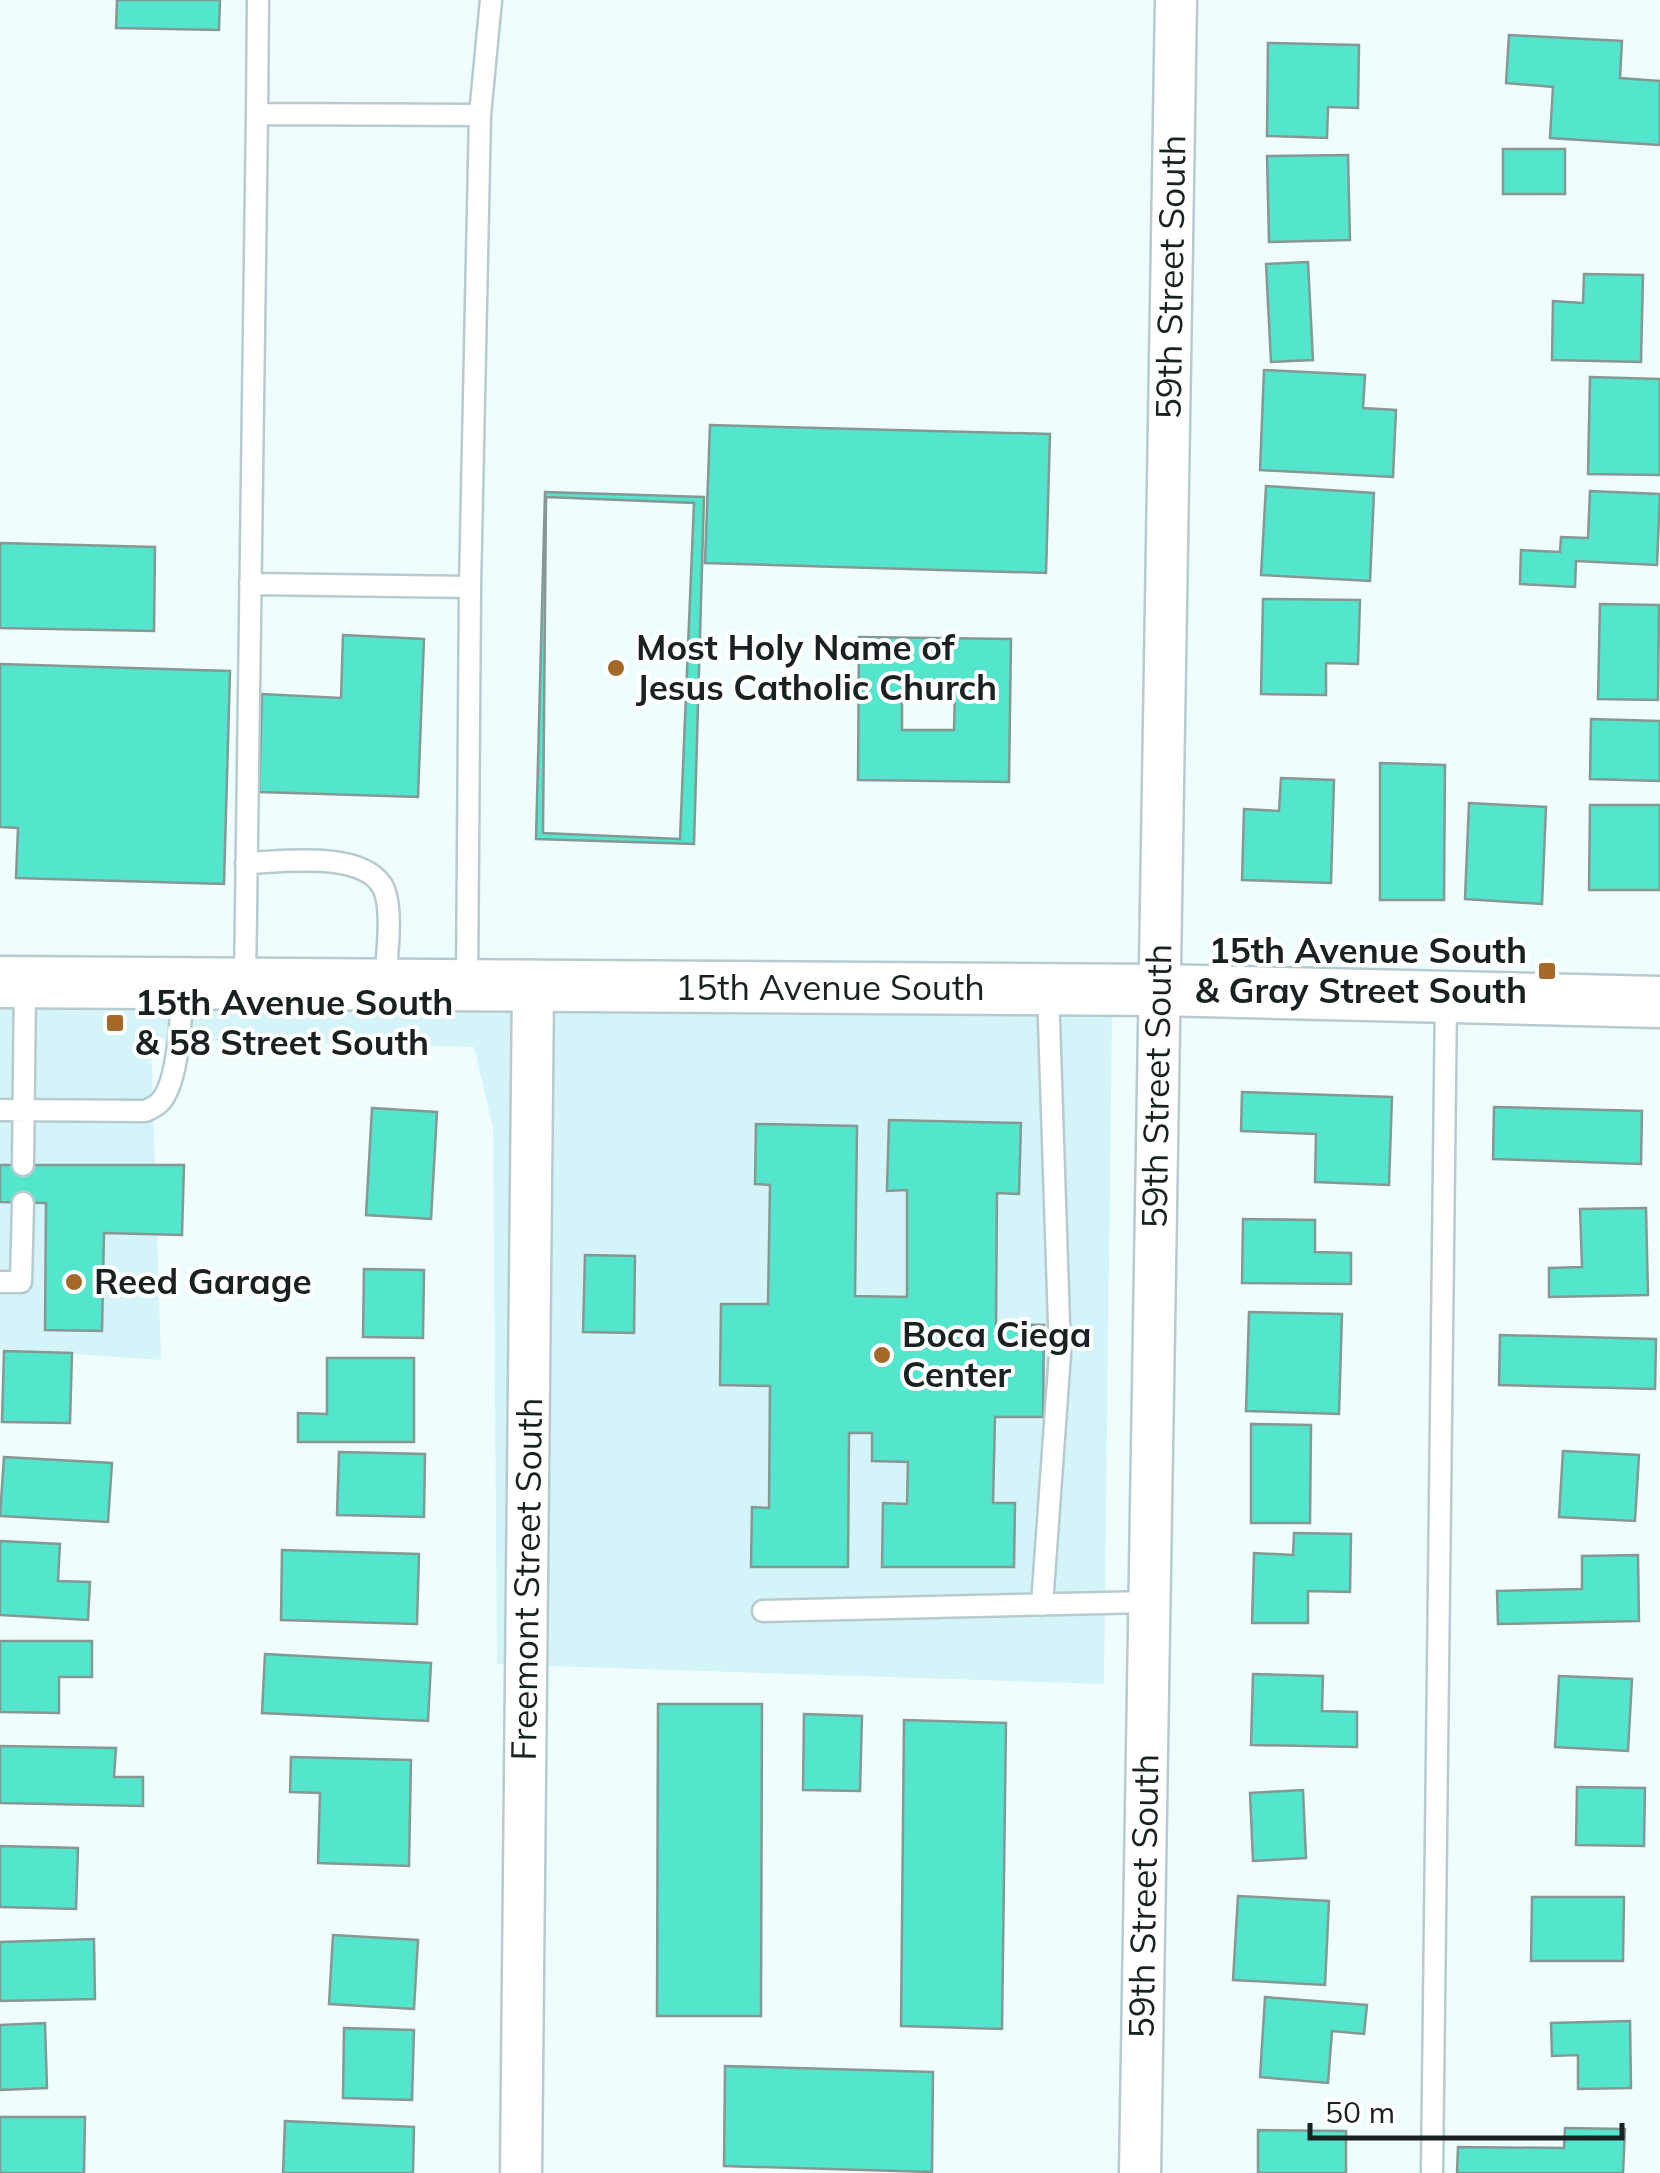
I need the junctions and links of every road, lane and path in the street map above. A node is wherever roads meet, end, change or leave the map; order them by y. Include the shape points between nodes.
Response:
1 (258, 0) edge
2 (491, 0) edge
3 (1176, 0) edge
4 (257, 114) junction
5 (480, 115) junction
6 (250, 584) junction
7 (470, 587) junction
8 (246, 863) junction
9 (12, 982) edge
10 (182, 983) junction
11 (245, 984) junction
12 (385, 984) junction
13 (467, 985) junction
14 (533, 986) junction
15 (1048, 990) junction
16 (1158, 990) junction
17 (1446, 997) junction
18 (1660, 1002) edge
19 (0, 1110) edge
20 (22, 1110) junction
21 (23, 1165) dead end
22 (23, 1203) dead end
23 (0, 1282) edge
24 (1149, 1602) junction
25 (1042, 1604) junction
26 (763, 1611) dead end
27 (521, 2173) edge
28 (1140, 2173) edge
29 (1432, 2173) edge

1 - 4 lane
2 - 5 lane
3 - 16 street, 59th Street South
4 - 5 lane
4 - 6 lane
5 - 7 lane
6 - 7 lane
6 - 8 lane
7 - 13 lane
8 - 11 lane
8 - 12 lane via 332,862 365,870 382,886 388,911
9 - 10 street, 15th Avenue South
9 - 20 lane
10 - 11 street, 15th Avenue South
10 - 20 lane via 182,1017 160,1102 145,1111
11 - 12 street, 15th Avenue South
12 - 13 street, 15th Avenue South
13 - 14 street, 15th Avenue South
14 - 15 street, 15th Avenue South
14 - 27 street, Freemont Street South
15 - 16 street, 15th Avenue South
15 - 25 lane via 1060,1354
16 - 17 street, 15th Avenue South
16 - 24 street, 59th Street South
17 - 18 street, 15th Avenue South
17 - 29 lane
19 - 20 lane
20 - 21 lane
22 - 23 lane via 22,1282
24 - 25 lane
24 - 28 street, 59th Street South
25 - 26 lane

